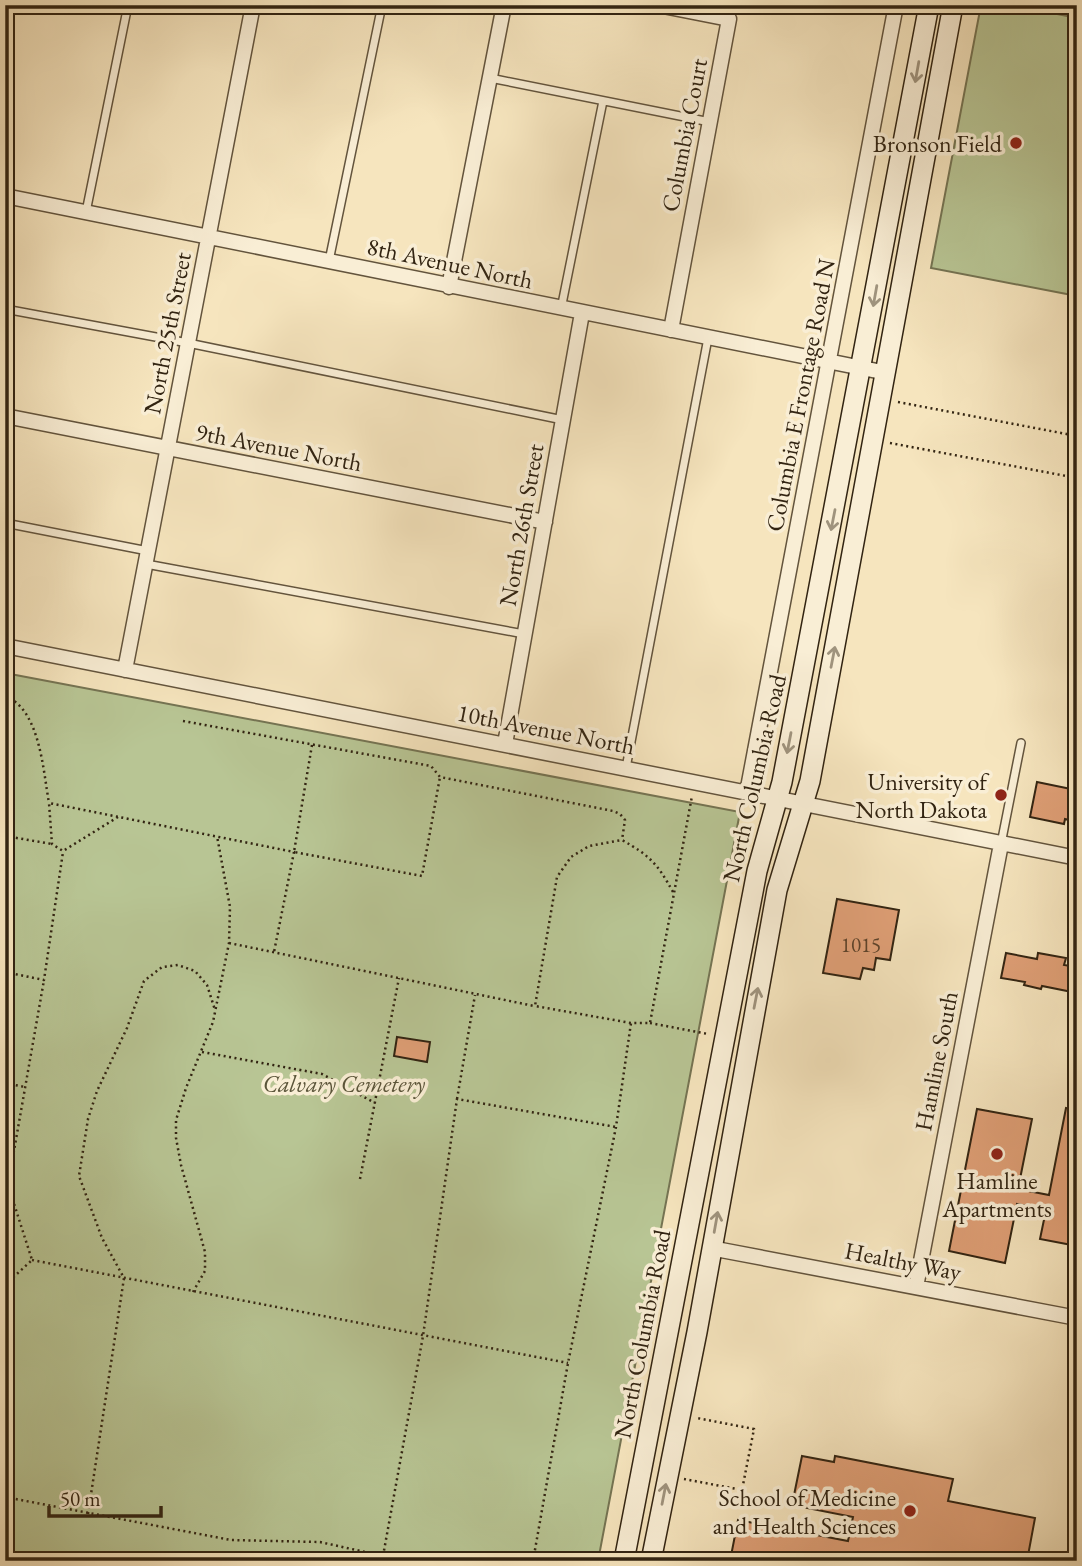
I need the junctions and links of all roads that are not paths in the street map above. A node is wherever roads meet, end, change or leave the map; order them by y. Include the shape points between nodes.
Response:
1 (8, 5) edge
2 (128, 5) edge
3 (253, 5) edge
4 (382, 5) edge
5 (504, 5) edge
6 (658, 5) edge
7 (896, 5) edge
8 (929, 5) edge
9 (953, 5) edge
10 (5, 21) edge
11 (490, 78) junction
12 (603, 101) junction
13 (710, 122) junction
14 (5, 196) edge
15 (86, 212) junction
16 (209, 236) junction
17 (329, 261) junction
18 (449, 286) junction
19 (5, 309) edge
20 (561, 309) junction
21 (583, 313) junction
22 (671, 330) junction
23 (708, 338) junction
24 (188, 343) junction
25 (830, 362) junction
26 (862, 368) junction
27 (887, 373) junction
28 (5, 416) edge
29 (563, 420) junction
30 (167, 448) junction
31 (545, 522) junction
32 (5, 523) edge
33 (146, 557) junction
34 (524, 634) junction
35 (5, 646) edge
36 (125, 670) junction
37 (1021, 743) dead end
38 (505, 744) junction
39 (626, 768) junction
40 (747, 793) junction
41 (777, 799) junction
42 (803, 804) junction
43 (1000, 844) junction
44 (1077, 858) edge
45 (721, 1250) dead end
46 (916, 1287) junction
47 (1077, 1318) edge
48 (624, 1561) edge
49 (650, 1561) edge

1 - 10 street
2 - 15 lane
3 - 16 street, North 25th Street
4 - 17 lane
5 - 11 street
6 - 13 street, Columbia Court via 729,19
7 - 25 street, Columbia E Frontage Road N
8 -> 26 main road, North Columbia Road
9 - 27 main road, North Columbia Road
11 - 12 lane
11 - 18 street
12 - 13 lane
12 - 20 lane
13 - 22 street, Columbia Court
14 - 15 street, 8th Avenue North
15 - 16 street, 8th Avenue North
16 - 17 street, 8th Avenue North
16 - 24 street, North 25th Street
17 - 18 street, 8th Avenue North
18 - 20 street, 8th Avenue North
19 - 24 lane
20 - 21 street, 8th Avenue North
21 - 22 street, 8th Avenue North
21 - 29 street, North 26th Street
22 - 23 street, 8th Avenue North
23 - 25 street, 8th Avenue North
23 - 39 lane
24 - 29 lane
24 - 30 street, North 25th Street
25 - 26 street, 8th Avenue North
25 - 40 street, Columbia E Frontage Road N
26 - 27 street, 8th Avenue North
26 -> 41 main road, North Columbia Road
42 -> 27 main road, North Columbia Road
28 - 30 street, 9th Avenue North
29 - 31 street, North 26th Street
30 - 31 street, 9th Avenue North
30 - 33 street, North 25th Street
31 - 34 street, North 26th Street
32 - 33 lane
33 - 34 lane
33 - 36 street, North 25th Street
34 - 38 street, North 26th Street
35 - 36 street, 10th Avenue North
36 - 38 street, 10th Avenue North
37 - 43 lane
38 - 39 street, 10th Avenue North
39 - 40 street, 10th Avenue North
40 - 41 street, 10th Avenue North
41 - 42 street, 10th Avenue North
41 - 48 main road, North Columbia Road via 757,871 723,1037
42 - 43 street, 10th Avenue North
49 -> 42 main road, North Columbia Road via 697,1332 777,890
43 - 44 street, 10th Avenue North
43 - 46 street, Hamline South
45 - 46 street, Healthy Way
46 - 47 street, Healthy Way

